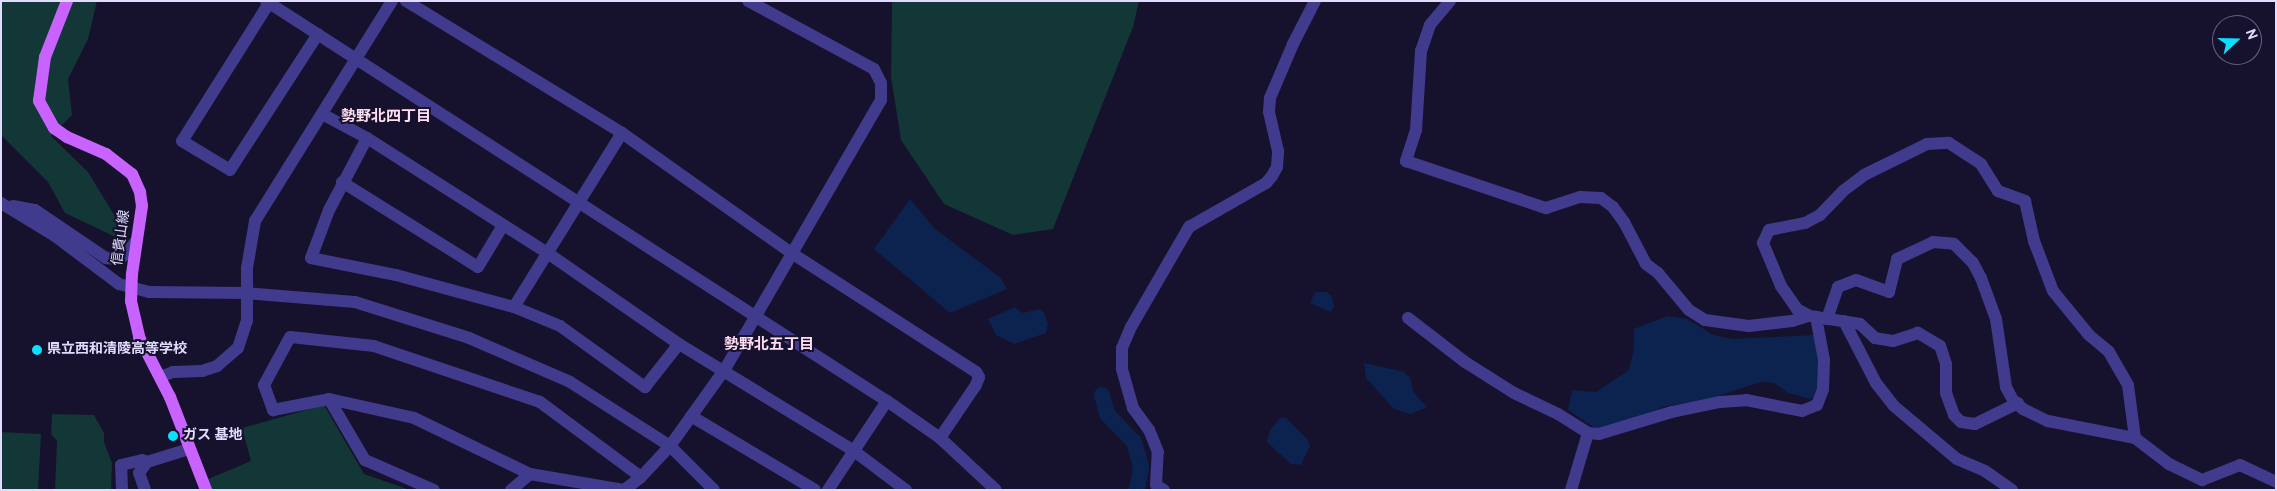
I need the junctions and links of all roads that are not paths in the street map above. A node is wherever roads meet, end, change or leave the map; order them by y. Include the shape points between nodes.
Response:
1 (68, 1) edge
2 (392, 1) edge
3 (406, 1) edge
4 (748, 1) edge
5 (1315, 1) edge
6 (1450, 1) edge
7 (268, 2) edge
8 (421, 6) edge
9 (318, 34) junction
10 (357, 58) junction
11 (322, 114) junction
12 (622, 133) junction
13 (367, 138) junction
14 (342, 182) junction
15 (4, 204) edge
16 (581, 204) junction
17 (502, 227) junction
18 (136, 242) junction
19 (549, 254) junction
20 (793, 254) junction
21 (245, 293) junction
22 (514, 307) junction
23 (756, 317) junction
24 (1817, 317) junction
25 (1408, 318) dead end
26 (1844, 321) junction
27 (679, 344) junction
28 (725, 369) junction
29 (160, 377) junction
30 (329, 399) junction
31 (887, 401) junction
32 (2018, 403) junction
33 (691, 416) junction
34 (1588, 433) junction
35 (940, 438) junction
36 (2135, 438) junction
37 (670, 446) junction
38 (189, 449) junction
39 (854, 451) junction
40 (147, 462) junction
41 (530, 474) junction
42 (641, 477) junction
43 (2276, 482) edge
44 (122, 490) edge
45 (145, 490) edge
46 (206, 490) edge
47 (434, 490) edge
48 (511, 490) edge
49 (714, 490) edge
50 (815, 490) edge
51 (828, 490) edge
52 (906, 490) edge
53 (996, 490) edge
54 (1164, 490) edge
55 (1571, 490) edge
56 (2012, 490) edge

1 - 18 main road, 信貴山線 via 45,57 39,101 54,128 66,137 106,154 132,174 142,206
2 - 10 street
3 - 8 street
4 - 20 street via 874,69 881,84 881,100
5 - 54 street via 1270,98 1269,112 1278,151 1277,167 1272,176 1266,183 1189,227 1122,348 1122,369 1133,408 1149,430 1158,452 1156,485
6 - 24 street via 1430,25 1420,50 1416,130 1406,161 1546,208 1580,197 1602,198 1624,222 1646,264 1690,310 1705,320 1749,326
7 - 9 street
7 - 9 street via 182,141 230,170
8 - 12 street
9 - 10 street
10 - 11 street
10 - 16 street
11 - 13 street
11 - 21 street via 255,220
12 - 16 street
12 - 20 street
13 - 14 street
13 - 17 street
14 - 17 street via 478,267
14 - 22 street via 315,241 311,258 396,275
15 - 18 street via 35,210 106,258 116,259 125,255
15 - 21 street via 119,284 150,292
16 - 19 street
16 - 23 street
17 - 19 street
18 - 29 main road, 信貴山線, bridge via 131,301 139,338
19 - 22 street
19 - 27 street
20 - 23 street
20 - 35 street via 978,374 976,385
21 - 29 street via 247,322 243,336 228,358 202,371 173,372
21 - 37 street via 355,302 469,338 570,382
22 - 27 street via 560,326 645,387
23 - 28 street
23 - 31 street
24 - 26 street
24 - 32 street via 1838,287 1856,280 1889,292 1897,259 1933,242 1954,244 1981,278 1996,319 2004,381 2013,400
24 - 34 street via 1824,360 1823,389 1816,405 1802,411 1746,400 1720,402 1672,412 1632,427
24 - 36 street via 1797,309 1781,286 1763,243 1769,230 1805,223 1820,215 1864,175 1927,144 1949,143 1981,164 1998,191 2025,201 2034,241 2053,291 2089,335 2109,352 2128,385
25 - 34 street via 1489,377
26 - 32 street via 1860,324 1876,338 1893,341 1918,333 1940,346 1946,364 1946,393 1954,415 1961,422 1975,424
26 - 56 street via 1876,383 1894,406 1957,459 1985,471
27 - 28 street
28 - 33 street
28 - 39 street
29 - 38 main road, 信貴山線
30 - 41 street via 414,418
30 - 42 street via 273,410 264,385 290,338 374,346 540,402
30 - 47 street via 365,460
31 - 35 street
31 - 39 street
32 - 36 street via 2048,420
33 - 37 street
33 - 50 street
34 - 55 street
35 - 53 street
36 - 43 street via 2169,464 2202,480 2240,465
37 - 42 street
37 - 49 street
38 - 40 street
38 - 46 main road, 信貴山線
39 - 51 street
39 - 52 street
40 - 44 street via 142,460 121,465
40 - 45 street via 139,473
41 - 42 street via 624,490
41 - 48 street

